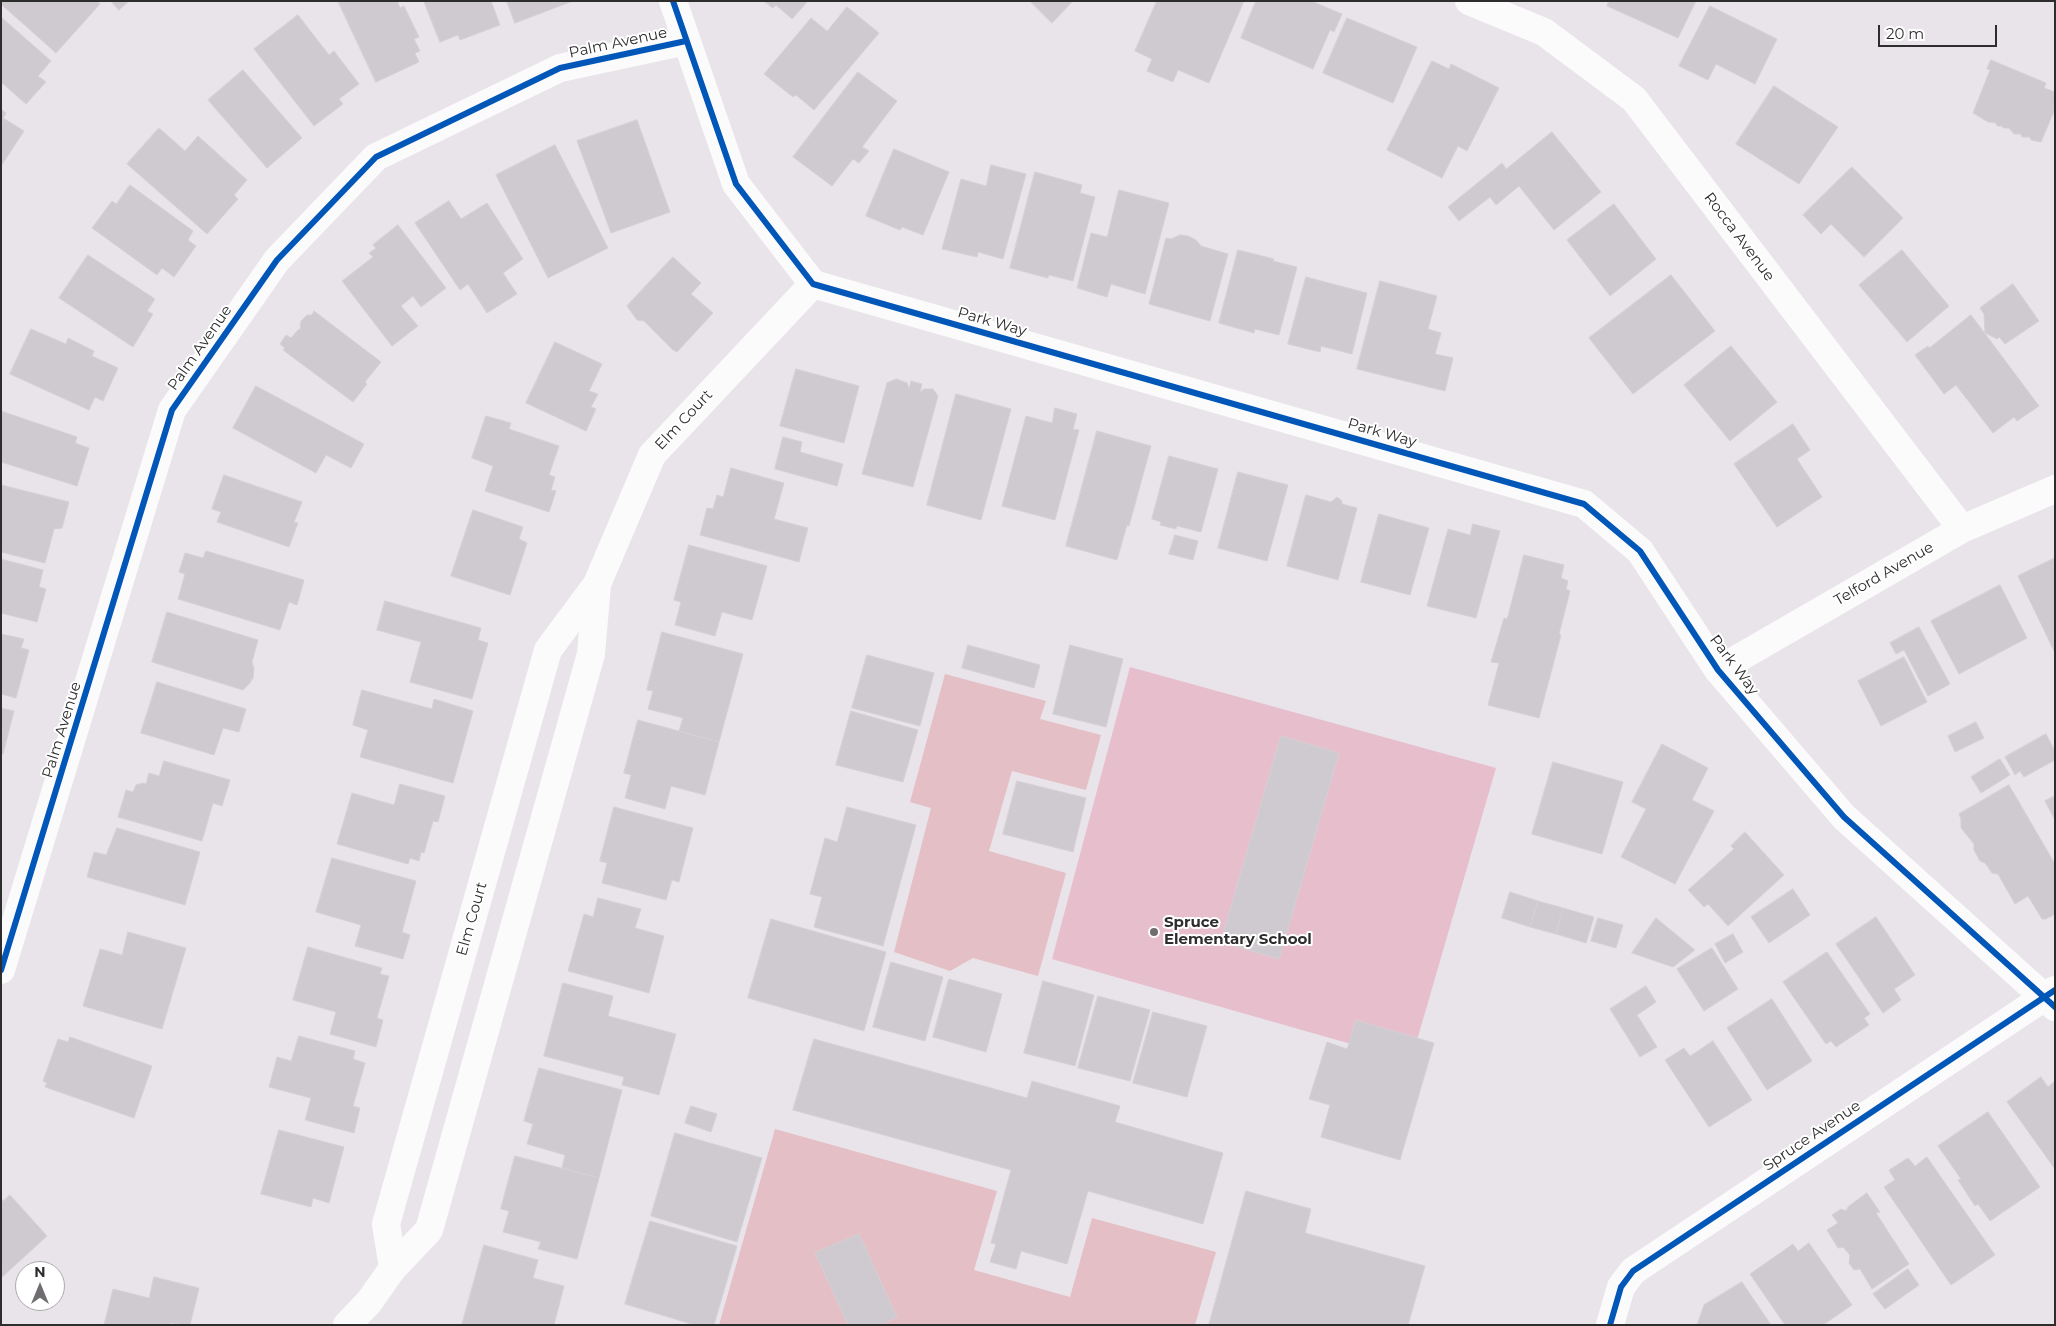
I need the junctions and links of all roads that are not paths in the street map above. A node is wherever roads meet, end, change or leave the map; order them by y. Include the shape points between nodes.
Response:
1 (673, 1) edge
2 (1469, 1) edge
3 (686, 41) junction
4 (813, 284) junction
5 (2055, 489) edge
6 (1962, 529) junction
7 (597, 584) junction
8 (1718, 670) junction
9 (1, 970) edge
10 (2051, 998) edge
11 (394, 1268) junction
12 (347, 1325) edge
13 (1610, 1325) edge

1 - 3 street
2 - 6 street, Rocca Avenue via 1544,32 1634,99
3 - 4 street via 736,184
3 - 9 street, Palm Avenue via 560,68 376,157 277,260 172,410
4 - 7 street, Elm Court via 652,455
4 - 8 street, Park Way via 1584,504 1640,551
5 - 6 street, Telford Avenue
6 - 8 street, Telford Avenue
7 - 11 street, Elm Court via 591,654 428,1230
7 - 11 street, Elm Court via 548,650 386,1224
8 - 10 street, Park Way via 1844,817
10 - 13 street, Spruce Avenue via 1633,1271 1621,1287
11 - 12 street, Elm Court

